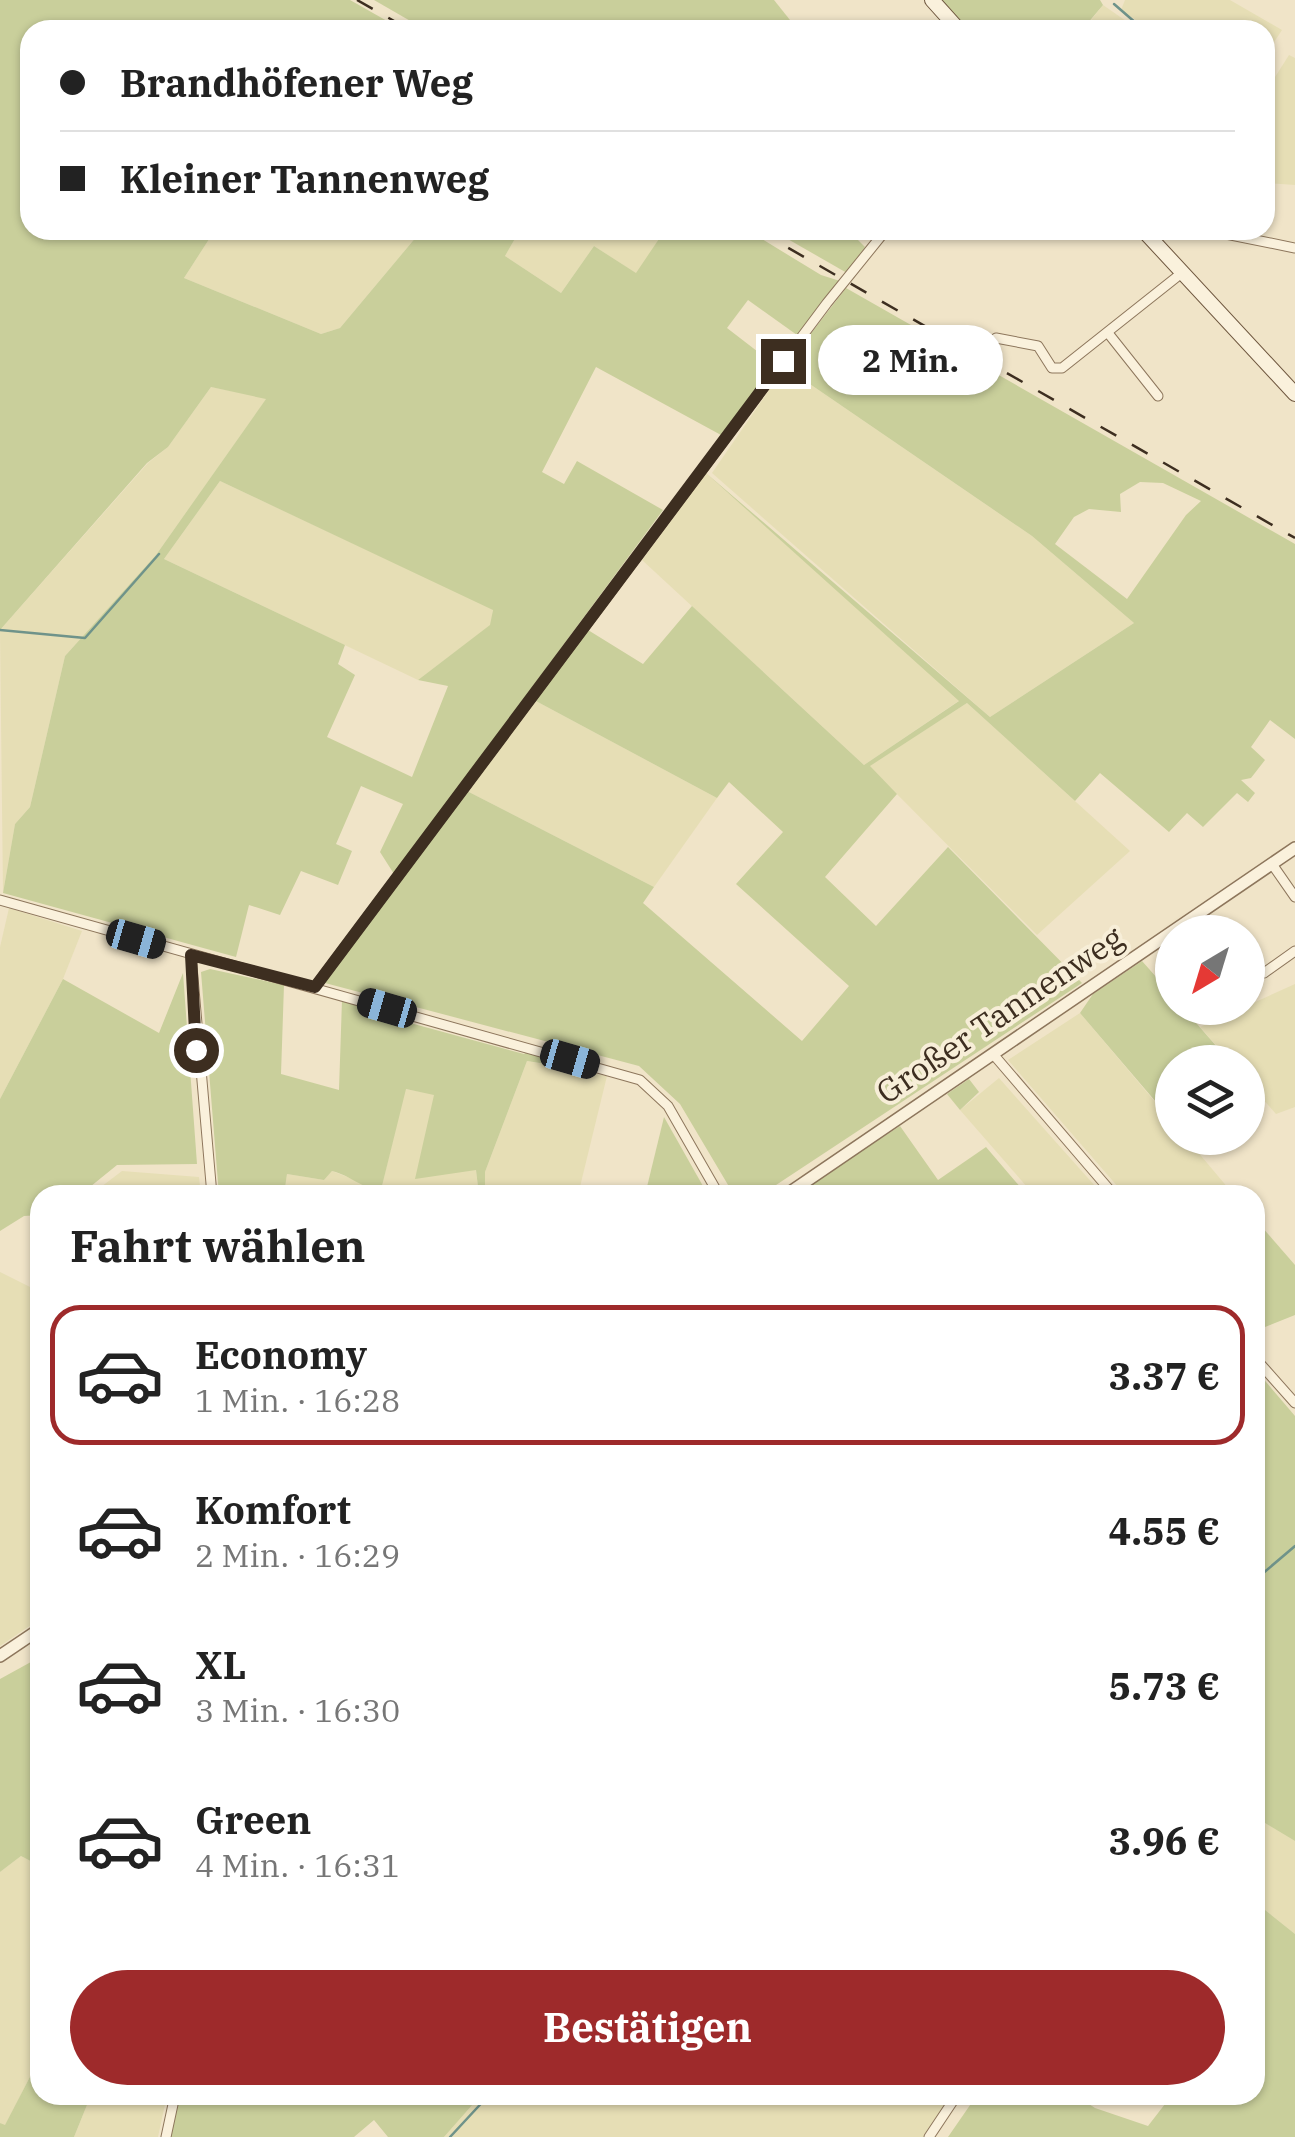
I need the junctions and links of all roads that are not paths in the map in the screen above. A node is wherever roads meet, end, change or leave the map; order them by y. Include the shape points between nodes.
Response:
1 (932, 0) edge
2 (950, 20) edge
3 (878, 240) edge
4 (1156, 240) edge
5 (1255, 240) edge
6 (1295, 248) edge
7 (1183, 272) junction
8 (1108, 334) junction
9 (996, 338) dead end
10 (1295, 394) edge
11 (1158, 396) dead end
12 (1295, 848) edge
13 (1272, 864) junction
14 (1295, 896) edge
15 (0, 900) edge
16 (1295, 951) edge
17 (191, 955) junction
18 (1265, 972) edge
19 (315, 987) junction
20 (993, 1054) junction
21 (211, 1185) edge
22 (713, 1185) edge
23 (801, 1185) edge
24 (1105, 1185) edge
25 (1265, 1370) edge
26 (1295, 1404) edge
27 (30, 1636) edge
28 (0, 1656) edge
29 (173, 2105) edge
30 (950, 2105) edge
31 (166, 2137) edge
32 (928, 2137) edge

1 - 2 main road
3 - 19 street
4 - 7 main road
5 - 6 street
7 - 8 street
7 - 10 main road
8 - 9 street via 1062,368 1052,368 1038,346
8 - 11 street
12 - 13 street, Großer Tannenweg
13 - 14 street
13 - 20 street, Großer Tannenweg
15 - 17 street
16 - 18 street
17 - 19 street
17 - 21 street
19 - 22 street via 640,1080 668,1106
20 - 23 street, Großer Tannenweg
20 - 24 street
25 - 26 street
27 - 28 street
29 - 31 street
30 - 32 street

